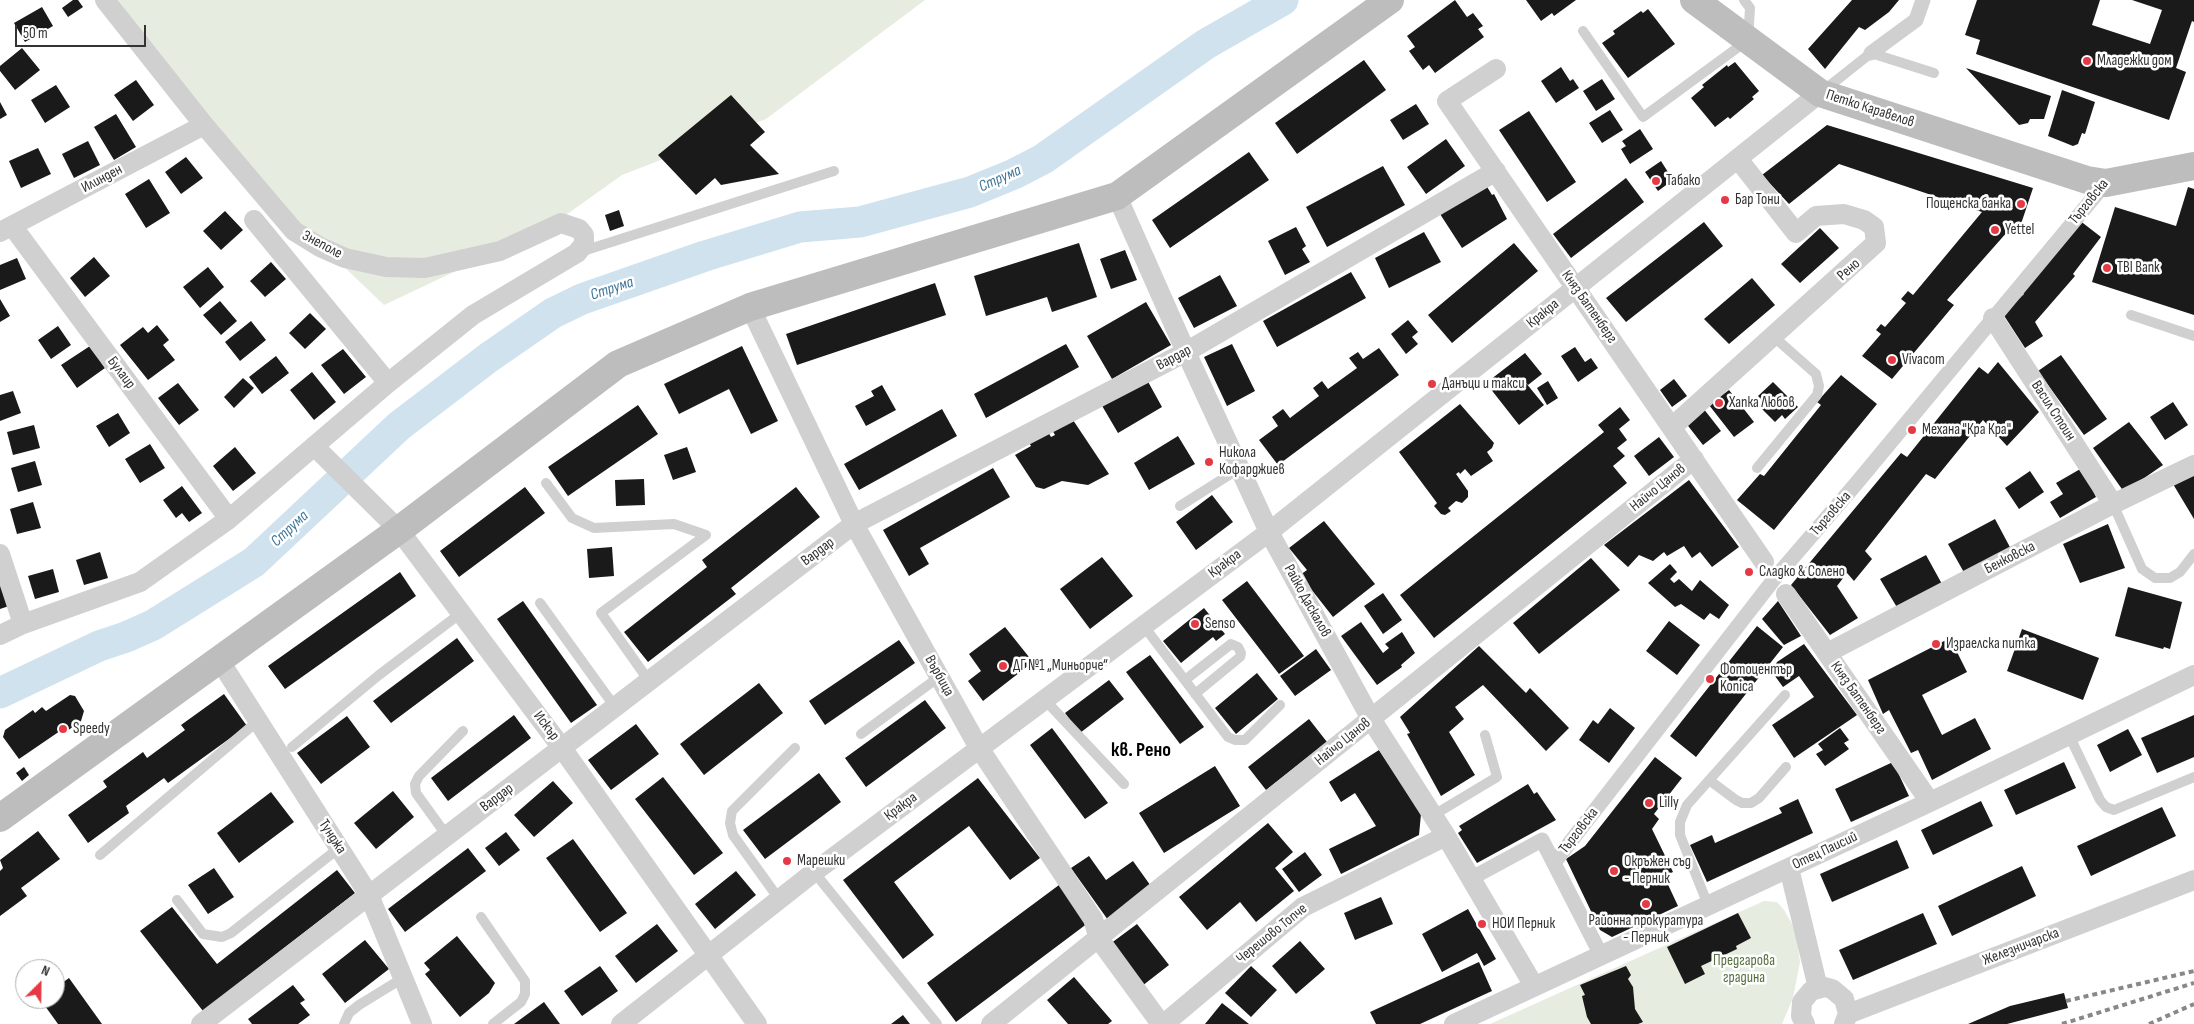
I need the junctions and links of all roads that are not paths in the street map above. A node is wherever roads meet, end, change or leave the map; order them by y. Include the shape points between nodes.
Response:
1 (105, 0) edge
2 (1390, 0) edge
3 (1694, 0) edge
4 (1744, 0) edge
5 (1923, 0) edge
6 (1583, 31) dead end
7 (1748, 40) junction
8 (1871, 53) junction
9 (1496, 69) dead end
10 (1934, 73) dead end
11 (1820, 93) junction
12 (204, 125) junction
13 (2194, 152) edge
14 (1738, 159) junction
15 (2194, 166) edge
16 (834, 171) dead end
17 (1496, 171) junction
18 (2110, 176) junction
19 (1117, 196) junction
20 (254, 220) dead end
21 (6, 230) edge
22 (577, 253) junction
23 (1576, 288) junction
24 (750, 307) junction
25 (2131, 315) dead end
26 (1993, 318) junction
27 (2194, 336) edge
28 (1774, 337) junction
29 (1186, 352) junction
30 (388, 383) junction
31 (1672, 427) junction
32 (314, 446) junction
33 (1694, 459) junction
34 (2194, 465) edge
35 (1240, 468) junction
36 (1757, 468) dead end
37 (546, 483) dead end
38 (2113, 504) junction
39 (1180, 506) dead end
40 (229, 519) junction
41 (854, 524) junction
42 (399, 530) junction
43 (1269, 532) junction
44 (0, 554) edge
45 (2194, 554) edge
46 (1764, 562) dead end
47 (1786, 594) dead end
48 (540, 603) dead end
49 (461, 613) junction
50 (22, 624) junction
51 (1143, 625) junction
52 (0, 635) edge
53 (1827, 653) junction
54 (220, 661) junction
55 (2194, 674) edge
56 (939, 677) junction
57 (1185, 680) junction
58 (649, 682) junction
59 (1195, 694) junction
60 (1785, 695) dead end
61 (1044, 699) junction
62 (1280, 705) dead end
63 (615, 707) junction
64 (1371, 719) junction
65 (260, 720) junction
66 (463, 732) dead end
67 (861, 734) dead end
68 (1484, 735) dead end
69 (2069, 735) junction
70 (292, 747) dead end
71 (562, 748) junction
72 (795, 748) dead end
73 (979, 748) junction
74 (1786, 767) dead end
75 (2194, 777) edge
76 (1709, 780) junction
77 (1124, 784) dead end
78 (1930, 802) junction
79 (1432, 816) junction
80 (0, 818) edge
81 (447, 836) junction
82 (1446, 836) junction
83 (339, 848) junction
84 (100, 855) dead end
85 (1554, 863) junction
86 (1789, 868) junction
87 (814, 872) junction
88 (1470, 879) junction
89 (2194, 880) edge
90 (369, 895) junction
91 (779, 899) junction
92 (176, 900) dead end
93 (1708, 905) junction
94 (481, 917) dead end
95 (1100, 939) junction
96 (708, 954) junction
97 (1601, 955) junction
98 (403, 978) junction
99 (1534, 986) junction
100 (1818, 988) junction
101 (1846, 1019) edge
102 (201, 1024) edge
103 (344, 1024) edge
104 (422, 1024) edge
105 (493, 1024) edge
106 (621, 1024) edge
107 (757, 1024) edge
108 (937, 1024) edge
109 (991, 1024) edge
110 (1162, 1024) edge
111 (1454, 1024) edge
112 (1805, 1024) edge

1 - 12 street, Знеполе
2 - 19 main road
3 - 7 main road, Петко Каравелов
4 - 7 lane via 1750,8
5 - 8 street via 1916,20
6 - 7 lane via 1643,117
7 - 11 main road, Петко Каравелов
8 - 10 lane
8 - 11 lane
9 - 17 street, Княз Батенберг via 1447,101
11 - 14 street, Кракра
11 - 18 main road, Петко Каравелов via 2070,174
12 - 21 street, Илинден
12 - 22 street, Знеполе via 294,231 345,258 386,267 425,268 500,251 561,223 579,228 584,235 584,244
13 - 18 main road, Петко Каравелов
14 - 23 street, Кракра
14 - 28 street, Рено via 1796,233 1816,216 1844,214 1874,227 1876,243
15 - 18 main road, Петко Каравелов
16 - 22 lane
17 - 23 street, Княз Батенберг
17 - 29 street, Вардар
18 - 26 street, Търговска
19 - 24 main road
19 - 29 street, Райко Даскалов
20 - 30 street, Знеполе
21 - 40 street, Булаир
22 - 30 street via 473,315
23 - 31 street, Княз Батенберг
23 - 43 street, Кракра
24 - 41 street, Върбица
24 - 42 main road via 618,364
25 - 27 lane
26 - 38 street, Васил Стоин
26 - 85 street, Търговска via 1775,578
28 - 31 street, Рено
28 - 36 lane via 1816,374 1819,386 1817,395
29 - 35 street, Райко Даскалов
29 - 41 street, Вардар
30 - 32 street
31 - 33 street, Княз Батенберг
32 - 40 street
32 - 42 street, Искър
33 - 46 street, Княз Батенберг
33 - 64 street, Найчо Цанов
34 - 38 street, Бенковска
35 - 39 lane
35 - 43 street, Райко Даскалов
37 - 58 lane via 572,518 594,528 674,524 706,535 601,613
38 - 45 lane via 2142,569 2155,578 2170,578 2180,572
38 - 53 street, Бенковска
40 - 50 street via 140,582
41 - 56 street, Върбица
41 - 58 street, Вардар
42 - 49 street, Искър
42 - 54 main road
43 - 51 street, Кракра
43 - 64 street, Райко Даскалов
44 - 50 street
47 - 53 street, Княз Батенберг
48 - 63 lane
49 - 70 lane via 378,675
49 - 71 street, Искър
50 - 52 street
51 - 57 lane
51 - 61 street, Кракра
53 - 78 street, Княз Батенберг
54 - 65 street, Тунджа
54 - 80 main road
55 - 69 street, Отец Паисий
56 - 67 lane
56 - 73 street, Върбица
57 - 59 lane
57 - 59 lane via 1231,644 1238,647 1240,657
58 - 63 street, Вардар
59 - 62 lane via 1228,737 1235,740 1244,740
60 - 76 lane
61 - 73 street, Кракра
61 - 77 lane
63 - 71 street, Вардар
64 - 79 street, Райко Даскалов
64 - 95 street, Найчо Цанов
65 - 83 street, Тунджа
65 - 84 lane
66 - 81 lane via 415,784 416,792
68 - 79 lane via 1497,777
69 - 75 lane via 2100,800 2114,810
69 - 78 street, Отец Паисий
71 - 81 street, Вардар
71 - 96 street, Искър
72 - 91 lane via 732,812 730,823 732,835
73 - 87 street, Кракра
73 - 95 street, Върбица via 1093,919
74 - 76 lane via 1751,803 1736,800
76 - 93 lane via 1687,805 1680,822 1680,834
78 - 86 street, Отец Паисий
79 - 82 street, Райко Даскалов
81 - 90 street, Вардар
82 - 88 street, Райко Даскалов
82 - 110 street, Черешово Топче via 1303,907
83 - 90 street, Тунджа
83 - 92 lane via 222,937 203,934
85 - 88 street via 1542,840
85 - 97 street
86 - 93 street, Отец Паисий
86 - 100 street
87 - 91 street, Кракра
87 - 108 lane
88 - 99 street, Райко Даскалов
89 - 101 street, Железничарска
90 - 98 street, Тунджа
90 - 102 street, Вардар
91 - 96 street, Кракра
93 - 97 street, Отец Паисий
94 - 105 lane via 525,981 521,1002
95 - 109 street, Найчо Цанов
95 - 110 street, Върбица
96 - 106 street, Кракра
96 - 107 street, Искър
97 - 99 street, Отец Паисий
98 - 103 lane via 359,1005 349,1013
98 - 104 street, Тунджа
99 - 111 street, Отец Паисий
100 - 101 street via 1839,993 1844,999
100 - 112 street via 1802,1002 1801,1016

